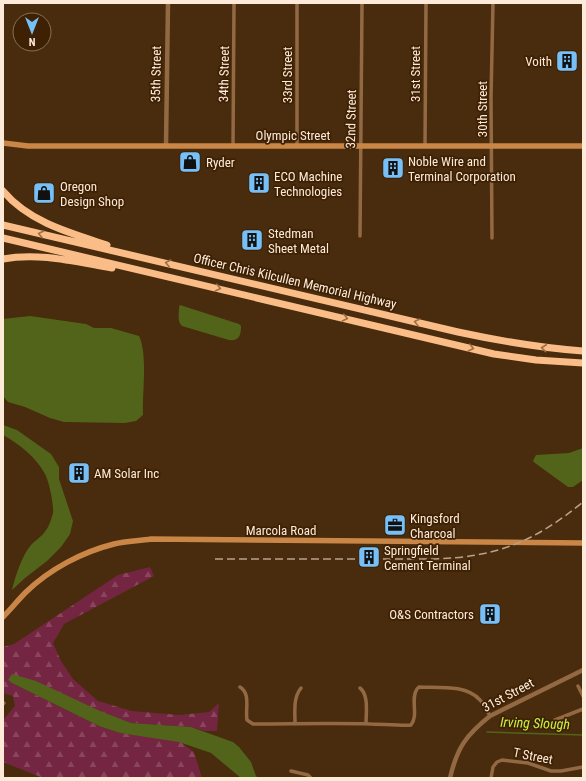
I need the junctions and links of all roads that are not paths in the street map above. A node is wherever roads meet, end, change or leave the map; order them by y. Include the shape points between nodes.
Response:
1 (168, 3) edge
2 (234, 3) edge
3 (298, 3) edge
4 (362, 3) edge
5 (426, 3) edge
6 (493, 3) edge
7 (3, 143) edge
8 (166, 146) junction
9 (233, 146) junction
10 (297, 146) junction
11 (360, 146) junction
12 (425, 146) junction
13 (492, 146) junction
14 (583, 146) edge
15 (3, 191) edge
16 (3, 225) edge
17 (360, 236) dead end
18 (3, 238) edge
19 (492, 238) dead end
20 (3, 259) edge
21 (153, 260) junction
22 (168, 277) junction
23 (583, 351) edge
24 (583, 363) edge
25 (583, 543) edge
26 (3, 617) edge
27 (583, 670) edge
28 (578, 686) dead end
29 (240, 687) dead end
30 (301, 688) dead end
31 (360, 688) dead end
32 (583, 696) edge
33 (583, 709) edge
34 (490, 716) junction
35 (555, 720) dead end
36 (296, 724) junction
37 (366, 724) junction
38 (583, 767) edge
39 (291, 771) dead end
40 (311, 778) edge
41 (450, 778) edge
42 (491, 778) edge

1 - 8 street, 35th Street
2 - 9 street, 34th Street
3 - 10 street, 33rd Street
4 - 11 street, 32nd Street
5 - 12 street, 31st Street
6 - 13 street, 30th Street
7 - 8 main road, Olympic Street via 28,146
8 - 9 main road, Olympic Street
9 - 10 main road, Olympic Street
10 - 11 main road, Olympic Street
11 - 12 main road, Olympic Street
11 - 17 street, 32nd Street
12 - 13 main road, Olympic Street
13 - 14 main road, Olympic Street
13 - 19 street, 30th Street
15 - 21 highway via 23,209 56,228
21 -> 16 highway, Officer Chris Kilcullen Memorial Highway
18 - 22 highway, Officer Chris Kilcullen Memorial Highway
20 - 22 highway via 43,257
23 -> 21 highway, Officer Chris Kilcullen Memorial Highway via 499,341
22 -> 24 highway, Officer Chris Kilcullen Memorial Highway via 494,354
25 - 26 main road, Marcola Road via 151,539 96,550 62,566 26,592
27 - 34 street, 31st Street
28 - 32 street
29 - 36 street via 246,695 246,716 249,723
30 - 36 street via 295,699
31 - 37 street via 366,698
33 - 35 street
34 - 37 street via 479,699 469,692 454,688 420,687 414,694 414,719 411,725
34 - 41 street, 31st Street via 466,738 454,759
36 - 37 street
38 - 42 street, T Street via 551,770 528,763 502,760 493,767
39 - 40 street

